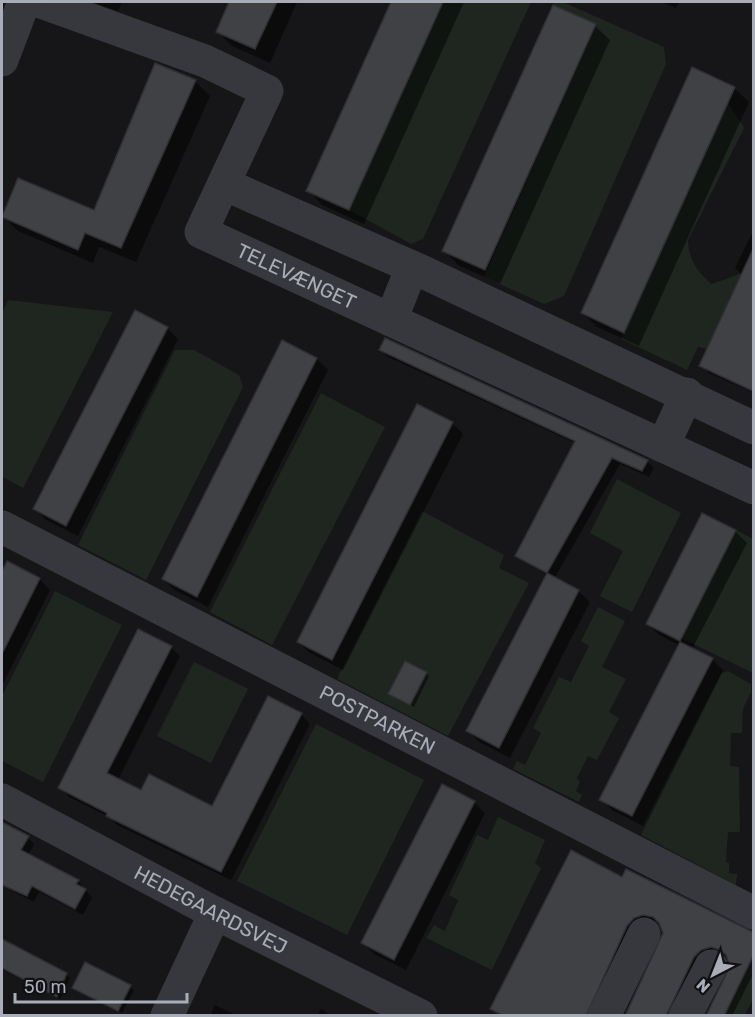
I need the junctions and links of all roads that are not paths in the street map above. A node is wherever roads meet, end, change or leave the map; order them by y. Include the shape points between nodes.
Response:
1 (24, 2) edge
2 (41, 2) edge
3 (2, 60) edge
4 (224, 184) junction
5 (412, 267) junction
6 (391, 320) junction
7 (687, 394) junction
8 (753, 428) edge
9 (663, 446) junction
10 (753, 488) edge
11 (2, 527) edge
12 (2, 800) edge
13 (215, 913) junction
14 (753, 913) edge
15 (644, 934) dead end
16 (711, 966) dead end
17 (167, 1016) edge
18 (421, 1016) edge
19 (604, 1016) edge
20 (685, 1016) edge

1 - 3 street
2 - 4 street, TELEVÆNGET via 205,61 267,91
4 - 5 street
4 - 6 street, TELEVÆNGET via 201,232
5 - 6 street
5 - 7 street
6 - 9 street, TELEVÆNGET
7 - 8 street
7 - 9 street
9 - 10 street, TELEVÆNGET
11 - 14 street, POSTPARKEN
12 - 13 street, HEDEGAARDSVEJ
13 - 17 street
13 - 18 street, HEDEGAARDSVEJ
15 - 19 street
16 - 20 street

